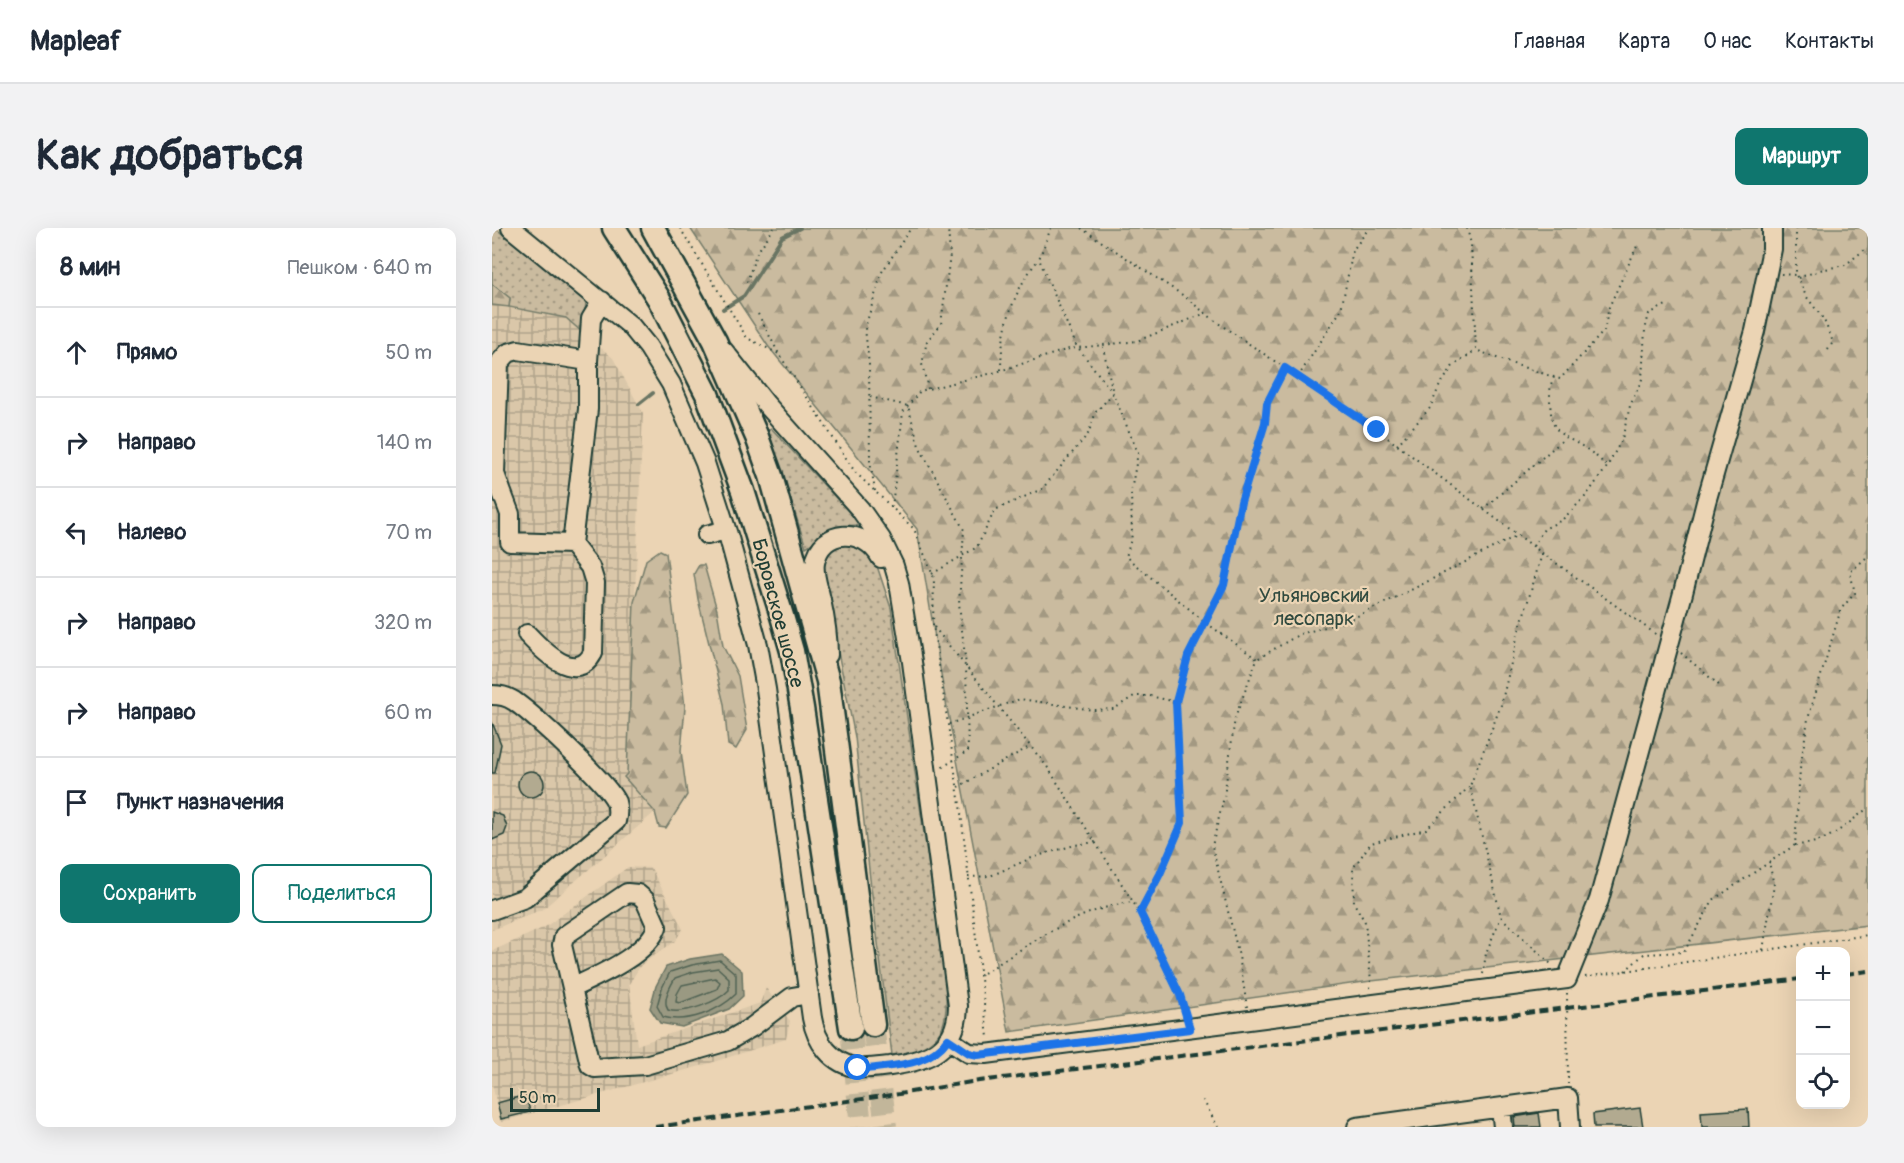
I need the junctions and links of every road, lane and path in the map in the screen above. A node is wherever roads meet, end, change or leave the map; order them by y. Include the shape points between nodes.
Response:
1 (511, 228) edge
2 (614, 228) edge
3 (653, 228) edge
4 (680, 228) edge
5 (774, 228) edge
6 (911, 228) edge
7 (948, 228) edge
8 (1051, 228) edge
9 (1081, 228) edge
10 (1369, 228) edge
11 (1467, 228) edge
12 (1772, 228) edge
13 (1796, 228) edge
14 (1638, 244) dead end
15 (1868, 247) edge
16 (1039, 259) junction
17 (1798, 278) junction
18 (747, 282) dead end
19 (602, 302) junction
20 (1668, 304) dead end
21 (1206, 313) junction
22 (715, 341) junction
23 (1103, 346) junction
24 (1476, 350) junction
25 (1826, 353) dead end
26 (779, 354) dead end
27 (588, 361) junction
28 (1285, 368) junction
29 (1001, 370) junction
30 (1298, 377) junction
31 (1554, 377) junction
32 (928, 389) junction
33 (1113, 393) junction
34 (870, 397) junction
35 (908, 406) junction
36 (1565, 438) junction
37 (1397, 445) junction
38 (1607, 467) junction
39 (875, 492) dead end
40 (892, 508) dead end
41 (1483, 509) junction
42 (726, 530) junction
43 (1519, 535) junction
44 (707, 536) dead end
45 (501, 542) edge
46 (572, 544) junction
47 (1533, 546) junction
48 (1542, 553) junction
49 (962, 556) junction
50 (1868, 556) edge
51 (933, 574) dead end
52 (902, 601) junction
53 (1205, 622) junction
54 (933, 625) dead end
55 (527, 634) dead end
56 (1670, 644) junction
57 (1257, 659) junction
58 (966, 666) junction
59 (828, 681) junction
60 (1720, 686) dead end
61 (492, 695) edge
62 (1176, 702) junction
63 (999, 706) junction
64 (967, 718) junction
65 (949, 724) dead end
66 (1031, 746) junction
67 (939, 770) dead end
68 (1470, 786) junction
69 (957, 787) dead end
70 (1868, 808) edge
71 (1096, 842) junction
72 (1795, 844) junction
73 (1769, 862) junction
74 (968, 877) dead end
75 (1133, 902) junction
76 (492, 910) edge
77 (1140, 912) junction
78 (1500, 917) junction
79 (1868, 935) edge
80 (1762, 951) junction
81 (1625, 971) junction
82 (979, 976) dead end
83 (1567, 979) junction
84 (572, 988) junction
85 (1481, 991) junction
86 (809, 994) junction
87 (1367, 1006) junction
88 (1250, 1022) junction
89 (873, 1025) tunnel mouth
90 (851, 1028) tunnel mouth
91 (1190, 1029) junction
92 (948, 1039) junction
93 (1568, 1098) junction
94 (1203, 1100) dead end
95 (1501, 1108) junction
96 (1397, 1125) edge
97 (1218, 1127) edge
98 (1357, 1127) edge
99 (1503, 1127) edge
100 (1570, 1127) edge

1 - 19 street
2 - 90 main road, Боровское шоссе via 659,299 707,394 743,490 782,616 802,708
3 - 22 main road, Боровское шоссе
4 - 26 path via 746,336
5 - 18 path via 756,254
6 - 34 path via 882,273 865,328
7 - 32 path via 950,255 941,324 927,341 922,364
8 - 16 path
9 - 21 path
10 - 30 path via 1353,250 1341,310
11 - 24 path
12 - 56 street via 1772,249 1755,331
13 - 17 path
14 - 31 path via 1609,307 1604,331 1560,379
15 - 17 path via 1845,265
16 - 29 path via 1006,322
16 - 33 path via 1076,345
17 - 25 path via 1833,342
19 - 27 street via 591,318
19 - 42 street via 643,339 671,384 694,436
20 - 38 path via 1649,314 1642,379 1622,439
21 - 23 path via 1137,341
21 - 28 path
22 - 52 street via 872,525 894,566
22 - 59 main road, Боровское шоссе via 771,476
23 - 29 path via 1069,349
23 - 33 path
24 - 31 path
24 - 37 path via 1453,366 1430,408
27 - 45 street via 518,350 508,353 500,363 495,474 510,514
27 - 46 street via 588,409
28 - 30 path
28 - 53 path via 1267,403 1224,585
29 - 32 path
30 - 37 path
31 - 36 path via 1550,385 1551,409 1555,427
32 - 35 path
33 - 49 path via 1096,412 1088,434 1042,489 995,510 977,546
33 - 53 path via 1138,453 1131,491 1132,535 1126,557
34 - 35 path
34 - 39 path via 870,461
35 - 40 path via 903,412
35 - 49 path via 919,446 964,530
36 - 38 path
36 - 41 path
37 - 41 path
38 - 47 path via 1586,496 1562,520 1544,529
41 - 43 path
42 - 44 street
42 - 86 street via 758,645
43 - 47 path
43 - 57 path via 1347,621 1300,634
45 - 46 street
46 - 55 street via 590,567 595,582 594,653 588,663 578,667 565,665 543,652
47 - 48 path
48 - 56 path
48 - 68 path via 1501,705
49 - 51 path
49 - 58 path via 959,603
50 - 72 path via 1850,573 1855,593 1841,609 1808,719
52 - 59 street via 877,550 867,541 840,536 823,548 814,567 828,644
52 - 92 street via 958,999 958,1016
53 - 57 path
53 - 62 path via 1188,656
54 - 58 path
56 - 60 path
56 - 83 street via 1599,900
57 - 88 path via 1235,718 1224,798 1212,846 1239,956
58 - 63 path
58 - 64 path
59 - 89 main road, Боровское шоссе
61 - 76 street via 512,700 543,725 590,771 615,800 618,811 616,820 525,898
62 - 63 path via 1134,696 1114,709 1093,710 1020,699
62 - 77 path via 1182,823
63 - 64 path
63 - 66 path
64 - 65 path
64 - 67 path via 968,751
66 - 69 path
66 - 71 path
68 - 78 path
68 - 87 path via 1426,829 1371,843 1353,868 1354,903 1365,922 1371,981
70 - 72 path via 1813,844
71 - 74 path via 1034,857 990,876
71 - 75 path
72 - 73 path
73 - 80 path via 1774,885
73 - 81 path via 1713,900 1684,952 1644,954
75 - 77 path
75 - 82 path via 1112,904 1077,917
77 - 91 path via 1180,995
78 - 83 path
78 - 85 path via 1486,953
79 - 80 path
80 - 81 path
81 - 83 path
83 - 85 street
83 - 93 path
84 - 84 street via 562,945 564,936 627,893 638,894 645,900 657,927 654,936 620,965
84 - 86 street via 590,1065 595,1068 645,1065 728,1041 792,996
85 - 87 street
86 - 92 street via 820,1042 829,1054 851,1066 867,1069 921,1060 936,1053
87 - 88 street
88 - 91 street
91 - 92 street via 978,1055
93 - 95 street
93 - 100 street
94 - 97 path
95 - 96 street
95 - 99 street
96 - 98 street

